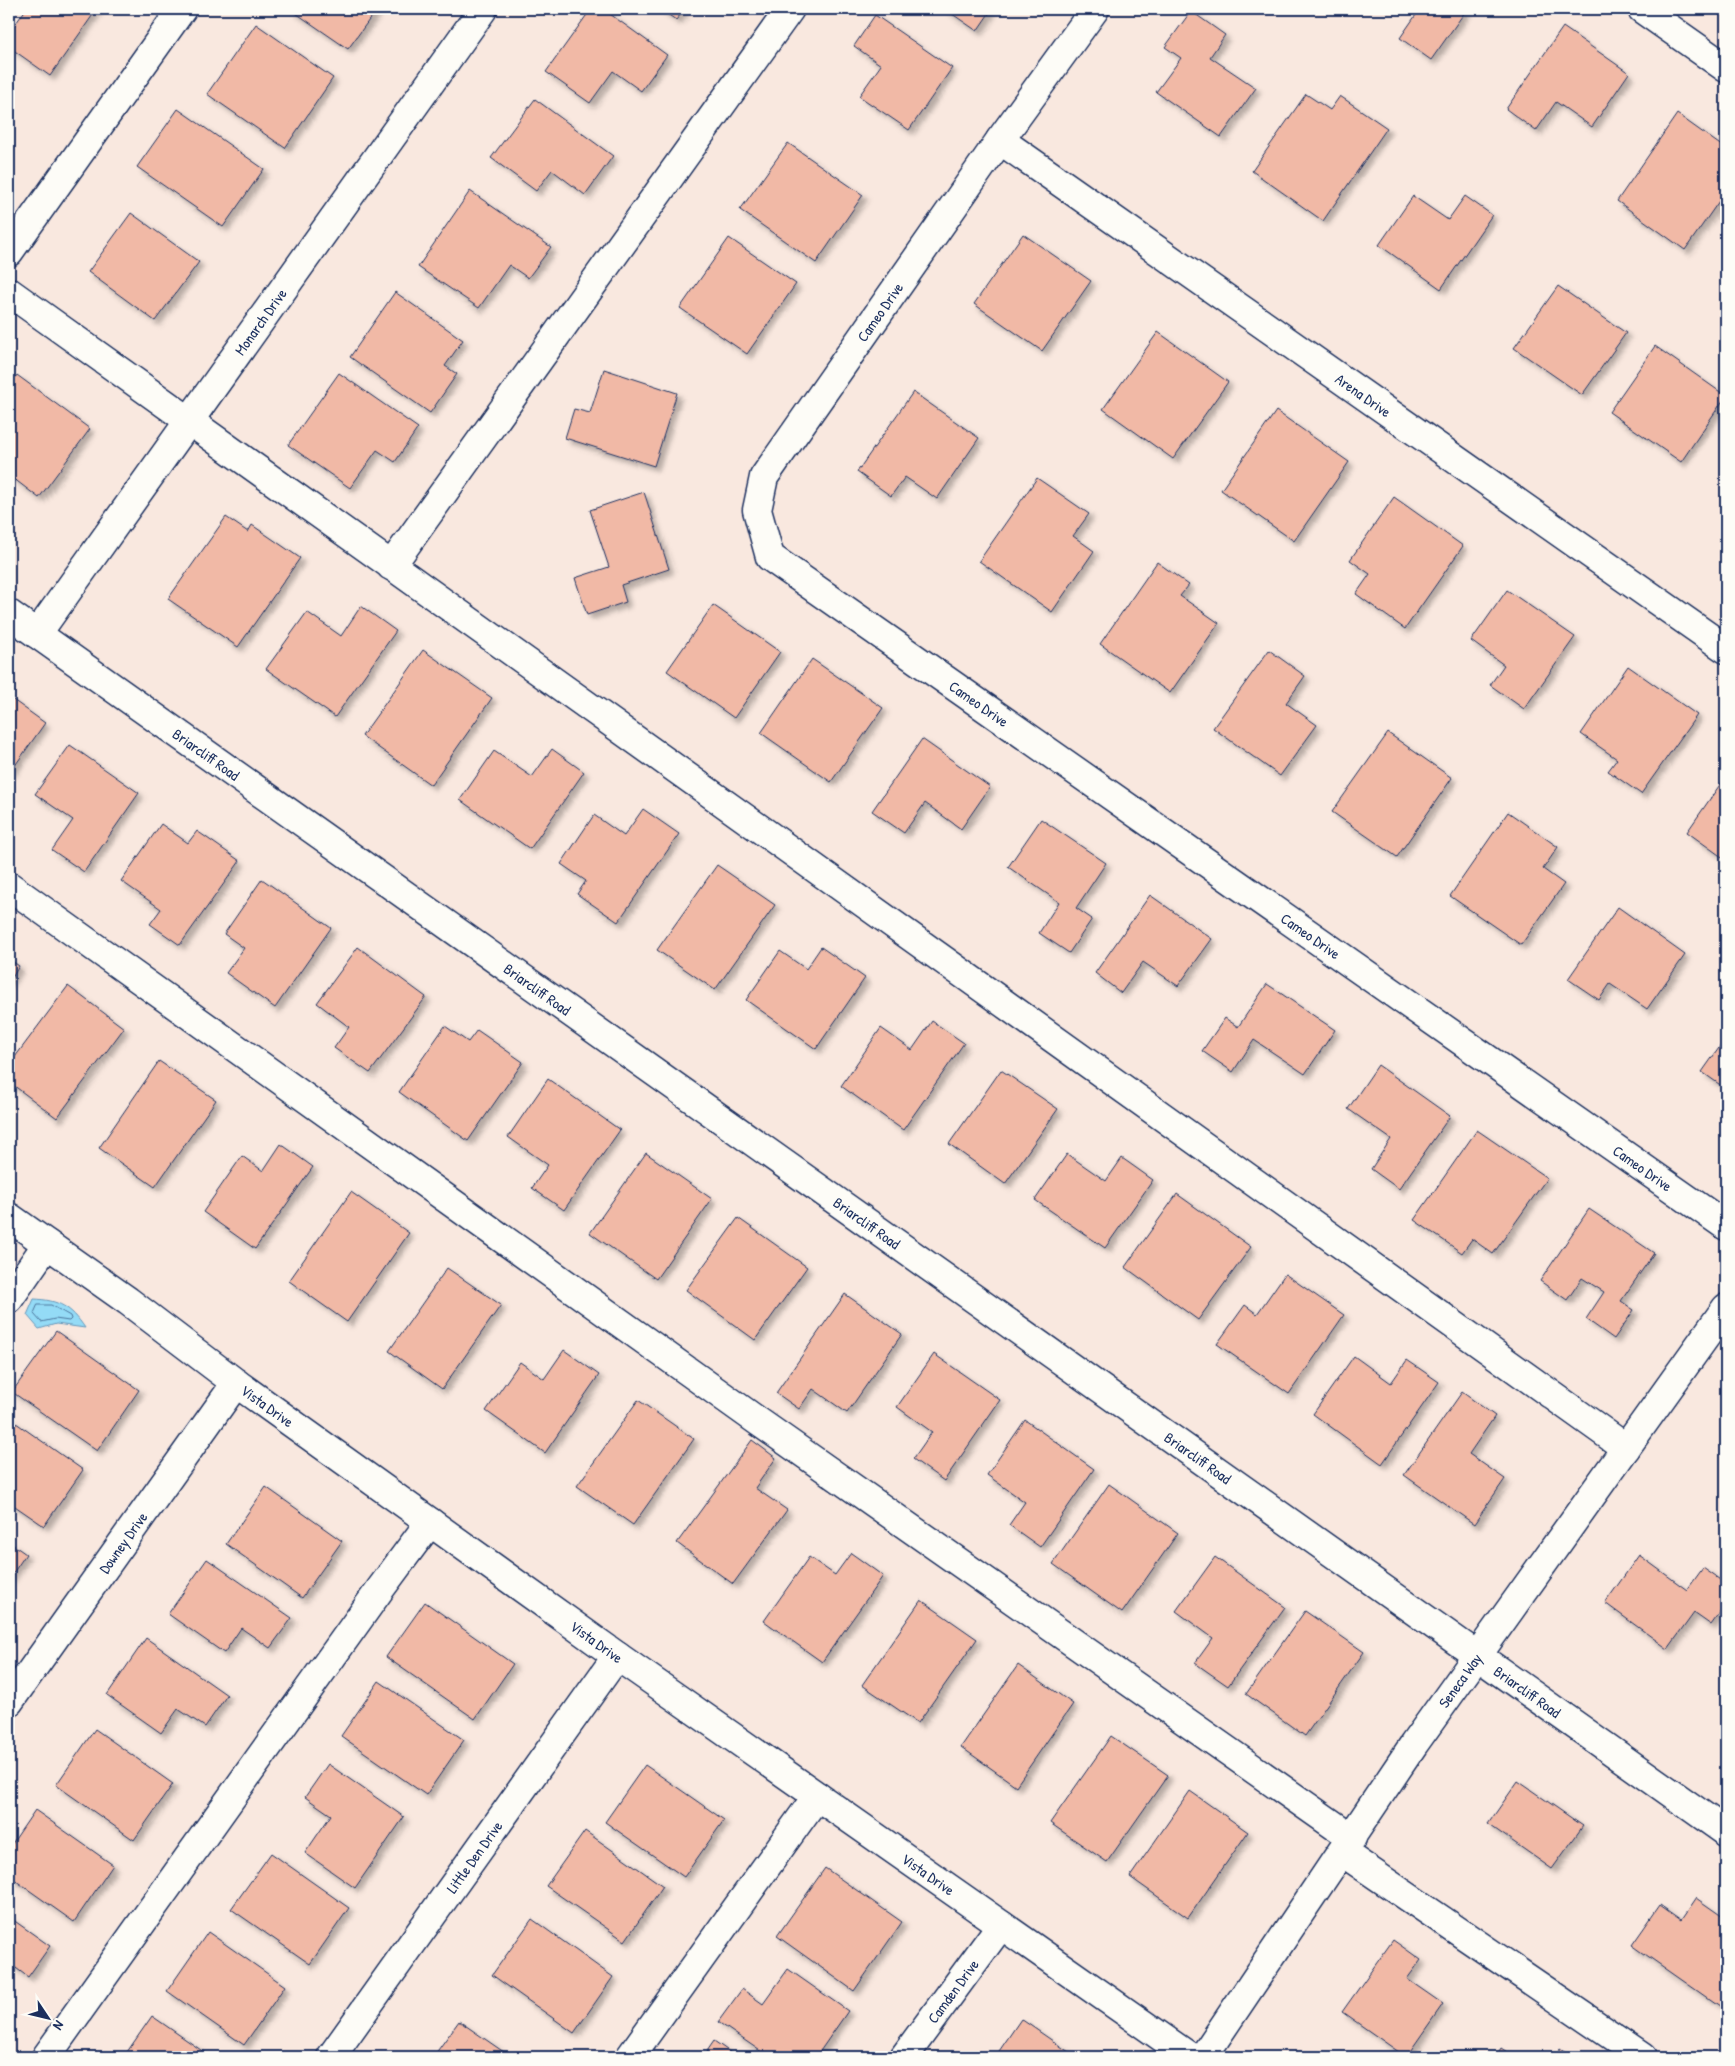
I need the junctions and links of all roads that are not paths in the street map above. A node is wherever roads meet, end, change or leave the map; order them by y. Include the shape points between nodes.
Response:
1 (182, 9) edge
2 (482, 9) edge
3 (790, 9) edge
4 (1095, 9) edge
5 (1642, 9) edge
6 (1726, 68) edge
7 (1000, 140) junction
8 (9, 252) edge
9 (9, 292) edge
10 (189, 421) junction
11 (391, 566) junction
12 (9, 614) edge
13 (37, 634) junction
14 (1726, 649) edge
15 (9, 886) edge
16 (9, 1217) edge
17 (1726, 1226) edge
18 (47, 1244) junction
19 (9, 1299) edge
20 (1726, 1308) edge
21 (236, 1383) junction
22 (1626, 1448) junction
23 (430, 1522) junction
24 (1477, 1655) junction
25 (617, 1656) junction
26 (9, 1702) edge
27 (817, 1796) junction
28 (1726, 1832) edge
29 (1347, 1845) junction
30 (1001, 1925) junction
31 (46, 2057) edge
32 (331, 2057) edge
33 (630, 2057) edge
34 (904, 2057) edge
35 (1190, 2057) edge
36 (1203, 2057) edge
37 (1643, 2057) edge

1 - 8 street
2 - 10 street, Monarch Drive
3 - 11 street
4 - 7 street, Cameo Drive
5 - 6 street
7 - 14 street, Arena Drive
7 - 17 street, Cameo Drive via 764,477 757,510 770,557
9 - 10 street
10 - 11 street
10 - 13 street, Monarch Drive
11 - 22 street
12 - 13 street, Briarcliff Road
13 - 24 street, Briarcliff Road
15 - 29 street
16 - 18 street, Vista Drive
18 - 19 street
18 - 21 street, Vista Drive
20 - 22 street, Seneca Way
21 - 23 street, Vista Drive
21 - 26 street, Downey Drive
22 - 24 street, Seneca Way
23 - 25 street, Vista Drive
23 - 31 street
24 - 28 street, Briarcliff Road
24 - 29 street, Seneca Way
25 - 27 street, Vista Drive
25 - 32 street, Little Den Drive
27 - 30 street, Vista Drive
27 - 33 street
29 - 36 street, Seneca Way
29 - 37 street
30 - 34 street, Camden Drive
30 - 35 street, Vista Drive

